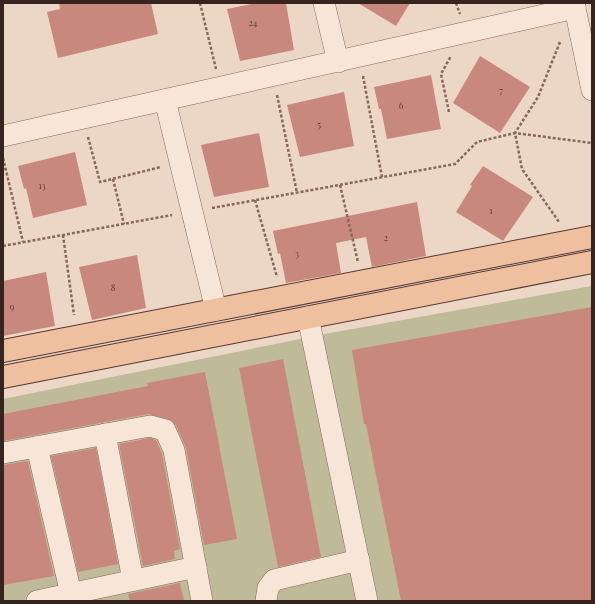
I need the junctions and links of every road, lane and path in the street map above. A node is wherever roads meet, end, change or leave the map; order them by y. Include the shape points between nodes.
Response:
1 (200, 3) edge
2 (324, 3) edge
3 (574, 6) edge
4 (466, 32) junction
5 (562, 38) dead end
6 (360, 57) junction
7 (338, 62) junction
8 (274, 76) junction
9 (220, 87) junction
10 (592, 90) edge
11 (165, 100) junction
12 (449, 112) dead end
13 (83, 118) junction
14 (515, 133) junction
15 (3, 136) edge
16 (592, 143) edge
17 (3, 158) edge
18 (180, 162) junction
19 (382, 177) junction
20 (114, 179) junction
21 (340, 185) junction
22 (297, 193) junction
23 (255, 200) junction
24 (192, 212) junction
25 (124, 224) junction
26 (63, 235) junction
27 (582, 239) edge
28 (23, 242) junction
29 (3, 246) edge
30 (592, 262) edge
31 (362, 281) junction
32 (283, 297) junction
33 (216, 310) junction
34 (308, 317) junction
35 (77, 336) junction
36 (3, 351) edge
37 (3, 377) edge
38 (105, 434) junction
39 (37, 447) junction
40 (3, 453) edge
41 (359, 560) junction
42 (196, 567) junction
43 (133, 580) junction
44 (71, 594) junction
45 (37, 601) edge
46 (202, 601) edge
47 (266, 601) edge
48 (367, 601) edge

1 - 9 path
2 - 7 street
3 - 4 street
3 - 10 street
4 - 6 street
4 - 12 path via 441,74
5 - 14 path via 538,97
6 - 7 street
6 - 19 path
7 - 8 street
8 - 9 street
8 - 22 path
9 - 11 street
11 - 13 street
11 - 18 street
13 - 15 street
13 - 20 path via 100,182
14 - 16 path
14 - 19 path via 477,142 456,164
14 - 27 path via 522,169
17 - 28 path
18 - 20 path
18 - 24 street
19 - 21 path
20 - 25 path
21 - 22 path
21 - 31 path
22 - 23 path
23 - 24 path
23 - 32 path
24 - 25 path
24 - 33 street
25 - 26 path
26 - 28 path
26 - 35 path
27 - 31 main road
28 - 29 path
30 - 34 main road
31 - 32 main road
32 - 33 main road
33 - 35 main road
34 - 37 main road
34 - 41 street
35 - 36 main road
38 - 39 street
38 - 42 street via 150,426 164,430 174,450
38 - 43 street
39 - 40 street
39 - 44 street
41 - 47 street via 274,580 268,588
41 - 48 street
42 - 43 street
42 - 46 street
43 - 44 street
44 - 45 street

